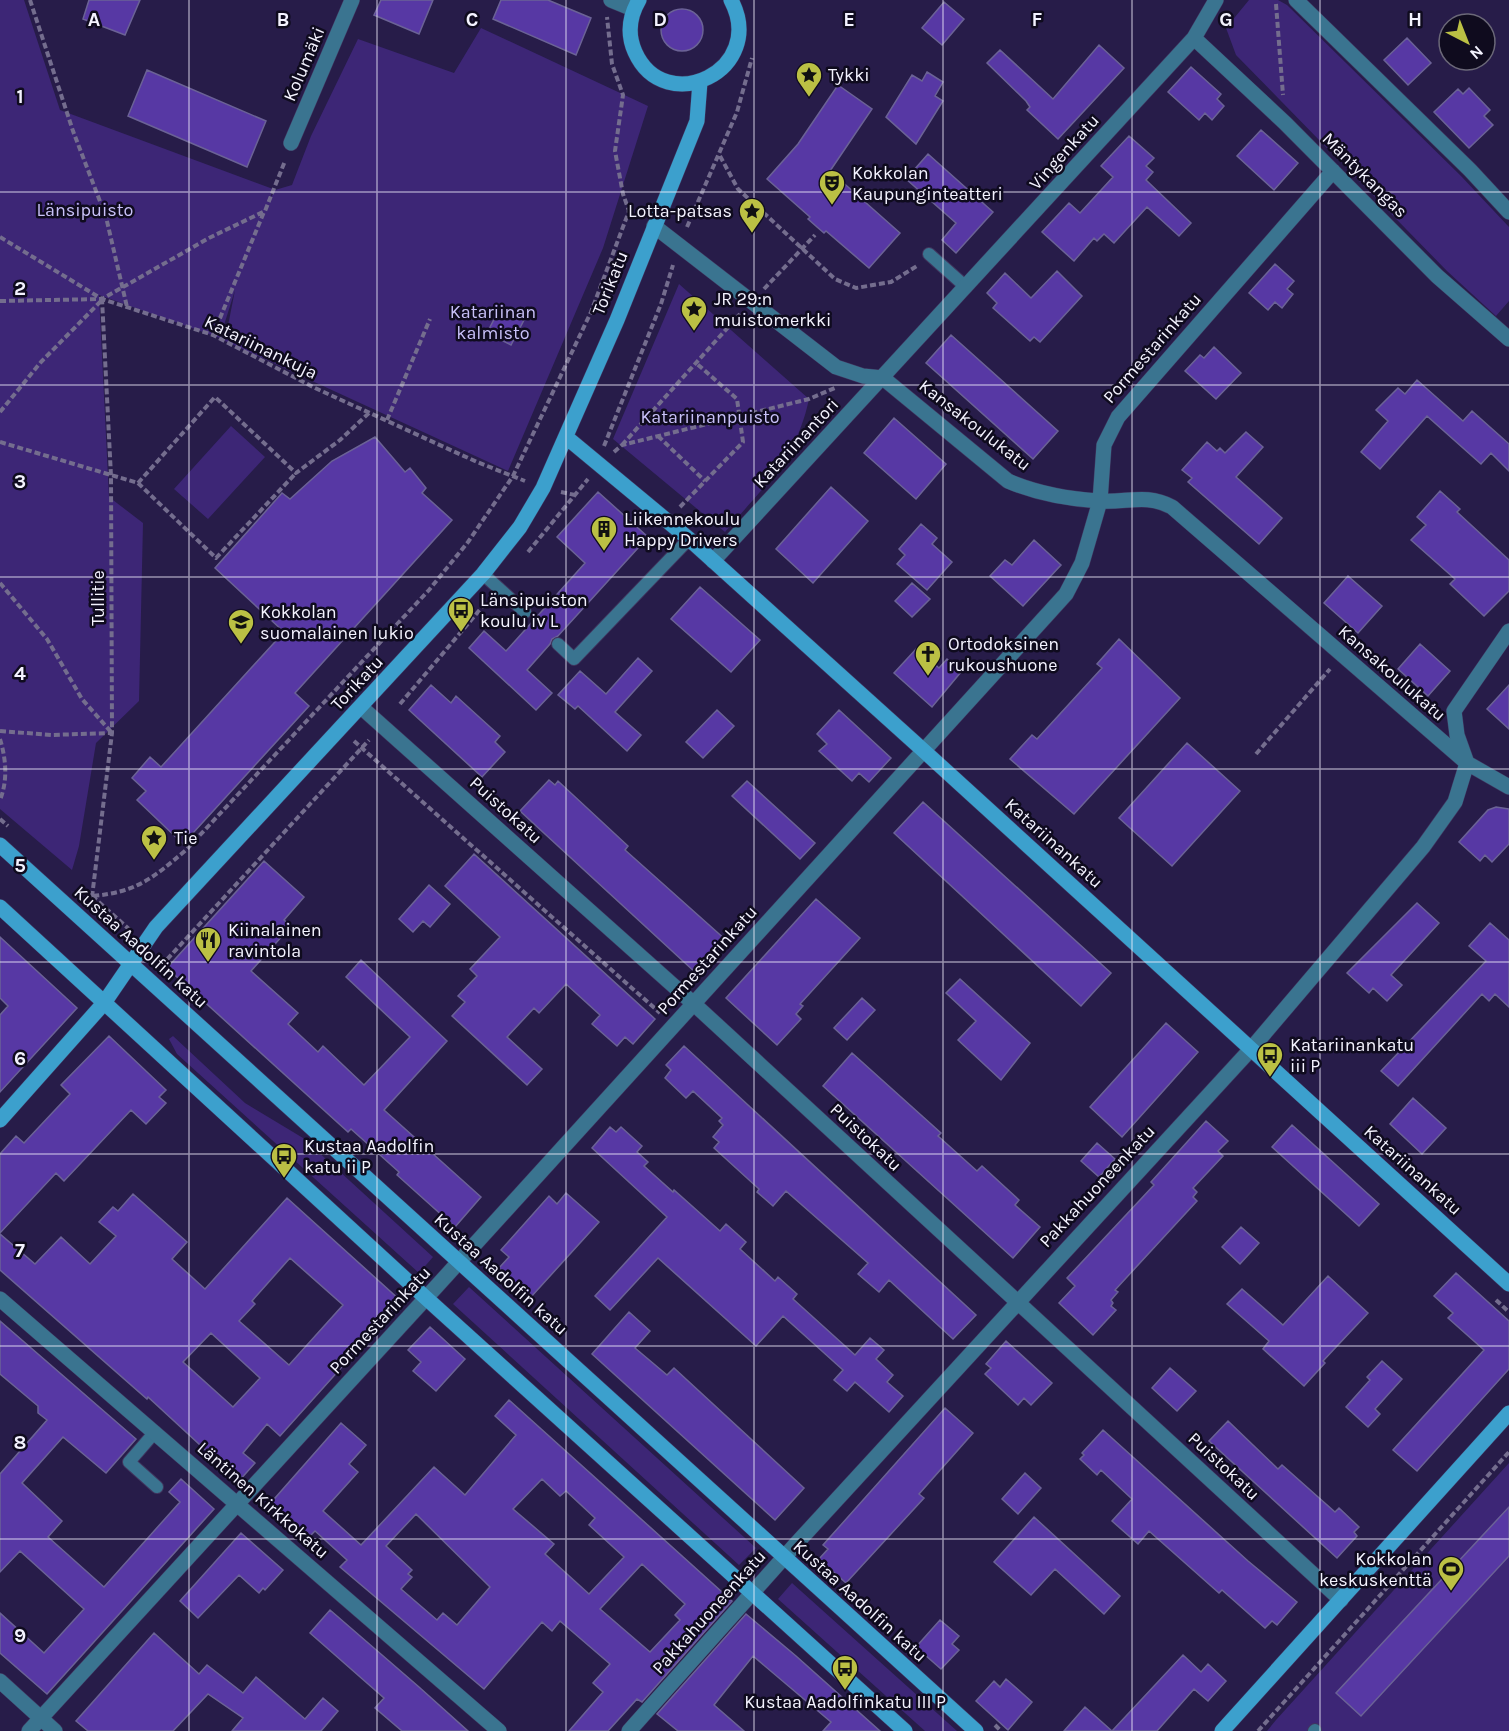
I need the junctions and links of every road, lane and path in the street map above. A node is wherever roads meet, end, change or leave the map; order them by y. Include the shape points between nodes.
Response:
1 (30, 0) edge
2 (352, 0) edge
3 (731, 0) edge
4 (1216, 0) edge
5 (1276, 0) edge
6 (1296, 0) edge
7 (636, 5) edge
8 (610, 6) edge
9 (1194, 38) junction
10 (700, 82) junction
11 (1285, 123) junction
12 (291, 143) joint
13 (719, 156) dead end
14 (1332, 171) junction
15 (265, 211) junction
16 (1509, 212) edge
17 (654, 226) junction
18 (815, 235) dead end
19 (0, 237) edge
20 (802, 248) junction
21 (929, 254) joint
22 (966, 287) junction
23 (124, 289) junction
24 (102, 299) junction
25 (753, 300) junction
26 (0, 301) edge
27 (127, 307) junction
28 (430, 319) dead end
29 (1507, 333) edge
30 (213, 335) junction
31 (696, 363) junction
32 (863, 376) junction
33 (883, 378) junction
34 (0, 412) edge
35 (369, 412) junction
36 (740, 416) junction
37 (387, 420) junction
38 (658, 436) junction
39 (566, 437) junction
40 (0, 442) edge
41 (622, 445) junction
42 (614, 452) dead end
43 (296, 473) junction
44 (111, 476) junction
45 (513, 476) junction
46 (705, 481) junction
47 (138, 483) junction
48 (1100, 501) junction
49 (679, 507) dead end
50 (689, 539) junction
51 (712, 561) junction
52 (483, 574) junction
53 (0, 583) edge
54 (525, 612) dead end
55 (1509, 631) edge
56 (558, 644) dead end
57 (1342, 655) junction
58 (358, 664) junction
59 (381, 685) junction
60 (361, 707) junction
61 (317, 710) junction
62 (382, 725) junction
63 (0, 730) edge
64 (339, 730) junction
65 (112, 732) junction
66 (0, 739) edge
67 (363, 748) junction
68 (924, 750) junction
69 (1256, 754) dead end
70 (1467, 763) junction
71 (1509, 787) edge
72 (0, 800) edge
73 (0, 845) edge
74 (0, 907) edge
75 (131, 964) junction
76 (159, 968) dead end
77 (104, 1003) junction
78 (694, 1004) junction
79 (674, 1026) junction
80 (1251, 1048) junction
81 (0, 1120) edge
82 (459, 1262) junction
83 (1509, 1284) edge
84 (426, 1298) junction
85 (0, 1299) edge
86 (1017, 1301) junction
87 (1509, 1413) edge
88 (155, 1432) junction
89 (1509, 1452) edge
90 (157, 1487) dead end
91 (237, 1503) junction
92 (784, 1558) junction
93 (752, 1594) junction
94 (1341, 1600) junction
95 (0, 1682) edge
96 (41, 1718) junction
97 (29, 1731) edge
98 (55, 1731) edge
99 (499, 1731) edge
100 (629, 1731) edge
101 (905, 1731) edge
102 (976, 1731) edge
103 (1222, 1731) edge
104 (1258, 1731) edge

1 - 23 path via 106,217
2 - 12 street, Kolumäki
3 - 10 main road via 740,29 737,46 722,68
4 - 9 street, Vingenkatu
5 - 11 path
6 - 16 street
7 - 8 street
7 - 10 main road via 630,26 639,59 650,72 666,81
8 - 45 path via 605,23 612,64 623,95 615,151 629,211 591,312
9 - 11 street, Mäntykangas
9 - 22 street, Vingenkatu
10 - 17 main road, Torikatu via 697,121
11 - 14 street, Mäntykangas
12 - 15 path
13 - 20 path via 738,189
14 - 29 street, Mäntykangas via 1437,276
14 - 48 street, Pormestarinkatu via 1118,417 1104,445
15 - 23 path via 209,238
15 - 30 path
17 - 25 street
17 - 39 main road, Torikatu
18 - 20 path
19 - 24 path, Katariinankuja
20 - 21 path via 835,279 856,288 891,282 913,271
20 - 25 path
21 - 22 lane
22 - 33 street, Vingenkatu
23 - 24 path
23 - 27 path
24 - 26 path
24 - 27 path, Katariinankuja
24 - 34 path via 41,362
24 - 44 path, Tullitie
25 - 31 path
25 - 32 street via 836,367
27 - 30 path, Katariinankuja
28 - 37 path
30 - 35 path, Katariinankuja
31 - 36 path via 737,399
31 - 41 path
32 - 33 street
32 - 36 path via 809,399
33 - 48 street, Kansakoulukatu via 1008,481 1030,491
33 - 51 street, Katariinantori
35 - 37 path, Katariinankuja
35 - 43 path
36 - 38 path
36 - 46 path via 743,442
37 - 45 path, Katariinankuja
38 - 41 path
38 - 46 path
39 - 50 main road, Katariinankatu
39 - 52 main road, Torikatu via 520,527
40 - 44 path
41 - 42 path
43 - 47 path via 216,558
43 - 47 path via 215,397
44 - 47 path
44 - 65 path, Tullitie
45 - 58 path via 468,542
46 - 49 path
48 - 57 street, Kansakoulukatu via 1156,499 1172,507
48 - 68 street, Pormestarinkatu via 1082,563 1066,594
50 - 51 main road, Katariinankatu
50 - 56 lane via 574,659
51 - 68 main road, Katariinankatu
52 - 54 lane
52 - 59 main road, Torikatu
53 - 65 path via 42,631 82,699
55 - 70 street via 1454,711
57 - 69 path
57 - 70 street, Kansakoulukatu
58 - 59 path
58 - 61 path
59 - 60 main road, Torikatu
59 - 62 path via 400,705
60 - 62 street, Puistokatu
60 - 64 main road, Torikatu
61 - 64 path
61 - 65 path, Tullitie via 186,850 154,877 120,893 92,896
62 - 67 path
62 - 78 street, Puistokatu
63 - 65 path via 51,735
64 - 67 path
64 - 75 main road, Torikatu via 156,927
66 - 72 path via 5,757 5,788
67 - 76 path
67 - 79 path
68 - 78 street, Pormestarinkatu
68 - 80 main road, Katariinankatu
70 - 71 street, Kansakoulukatu
70 - 80 street, Pakkahuoneenkatu via 1455,802 1423,847
73 - 75 main road, Kustaa Aadolfin katu
74 - 77 main road
75 - 77 main road, Torikatu
75 - 82 main road, Kustaa Aadolfin katu
77 - 81 main road, Torikatu
77 - 84 main road
78 - 79 street, Pormestarinkatu
78 - 86 street, Puistokatu
79 - 82 street, Pormestarinkatu
80 - 83 main road, Katariinankatu
80 - 86 street, Pakkahuoneenkatu
82 - 84 street, Pormestarinkatu
82 - 92 main road, Kustaa Aadolfin katu
84 - 91 street, Pormestarinkatu
84 - 93 main road
85 - 88 street, Läntinen Kirkkokatu
86 - 92 street, Pakkahuoneenkatu
86 - 94 street, Puistokatu
87 - 94 main road
88 - 90 lane via 129,1462
88 - 91 street, Läntinen Kirkkokatu
89 - 104 path
91 - 96 street, Pormestarinkatu
91 - 99 street, Läntinen Kirkkokatu
92 - 93 street, Pakkahuoneenkatu
92 - 102 main road, Kustaa Aadolfin katu
93 - 100 street, Pakkahuoneenkatu
93 - 101 main road
94 - 103 main road
95 - 96 street
96 - 97 street, Pormestarinkatu
96 - 98 street

